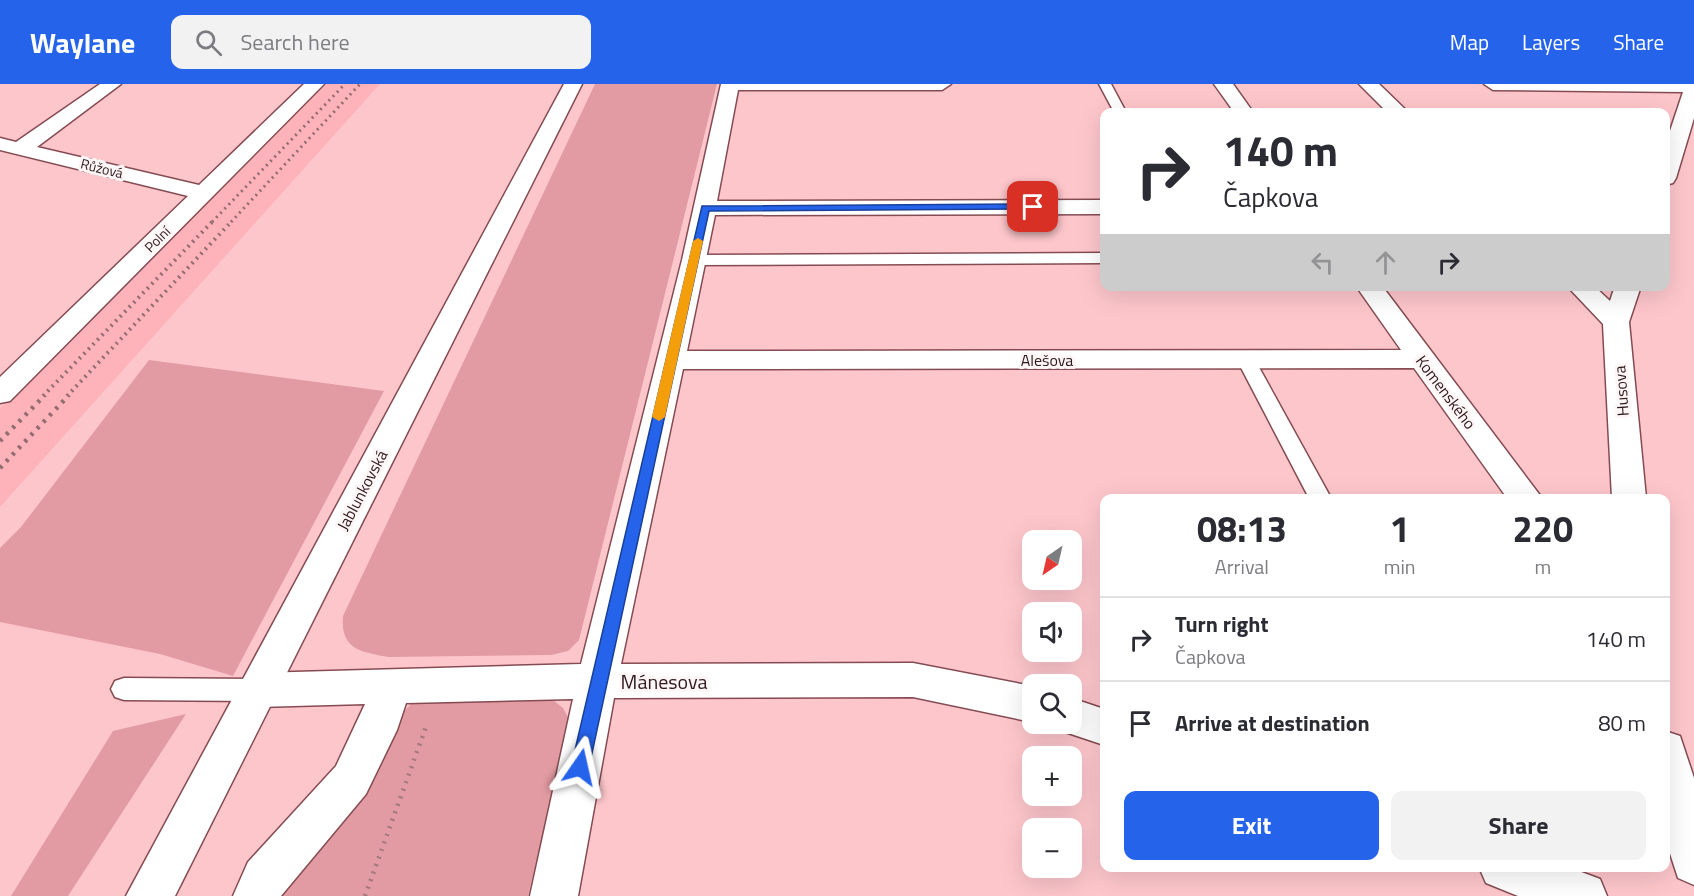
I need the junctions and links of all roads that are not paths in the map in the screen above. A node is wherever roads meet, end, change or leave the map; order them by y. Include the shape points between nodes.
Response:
1 (112, 84) edge
2 (315, 84) edge
3 (573, 84) edge
4 (730, 84) edge
5 (942, 84) edge
6 (1105, 84) edge
7 (1223, 84) edge
8 (1368, 84) edge
9 (1493, 84) edge
10 (1540, 84) edge
11 (1693, 86) edge
12 (1117, 108) edge
13 (1241, 108) edge
14 (1394, 108) edge
15 (10, 146) edge
16 (1670, 162) edge
17 (203, 193) junction
18 (1100, 207) edge
19 (705, 208) junction
20 (1100, 258) edge
21 (694, 260) junction
22 (1372, 291) edge
23 (1584, 291) edge
24 (1626, 291) edge
25 (1616, 322) junction
26 (1422, 359) junction
27 (672, 360) junction
28 (1246, 360) junction
29 (0, 394) edge
30 (1318, 494) edge
31 (1522, 494) edge
32 (1629, 494) edge
33 (597, 681) junction
34 (392, 685) junction
35 (124, 689) dead end
36 (258, 690) junction
37 (1022, 702) edge
38 (1082, 720) edge
39 (1100, 727) edge
40 (1670, 769) edge
41 (1694, 862) edge
42 (1516, 872) edge
43 (150, 896) edge
44 (257, 896) edge
45 (554, 896) edge
46 (1583, 896) edge

1 - 15 street
2 - 17 street, Polní
3 - 36 street, Jablunkovská
4 - 5 street
4 - 19 street
6 - 12 lane
7 - 13 street
8 - 14 street
9 - 10 street
10 - 11 street
11 - 16 street
15 - 17 street, Růžová
17 - 29 street, Polní
18 - 19 street
19 - 21 street
20 - 21 lane
21 - 27 street
22 - 26 street, Komenského
23 - 25 street
24 - 25 street, Husova
25 - 32 street, Husova
26 - 28 street, Alešova
26 - 31 street, Komenského
27 - 28 street, Alešova
27 - 33 street
28 - 30 lane
33 - 34 street, Mánesova
33 - 37 street, Mánesova via 913,680
33 - 45 street
34 - 36 street, Mánesova
34 - 44 street via 376,730 351,780 306,828 265,879
35 - 36 lane
36 - 43 street, Jablunkovská
38 - 39 street
40 - 41 street
42 - 46 street

